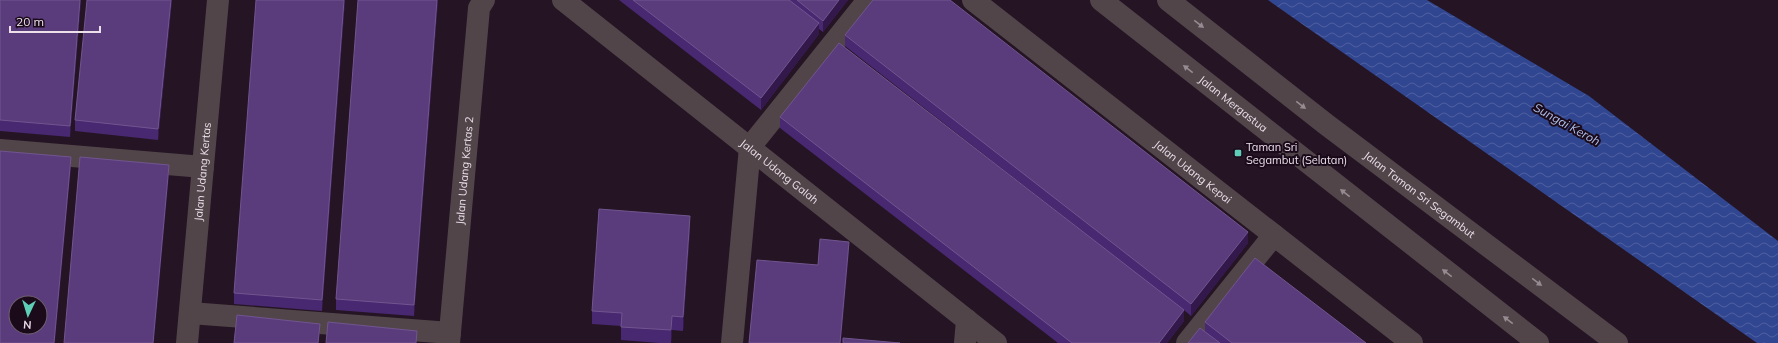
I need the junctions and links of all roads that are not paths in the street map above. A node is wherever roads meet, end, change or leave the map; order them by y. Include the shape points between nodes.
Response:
1 (218, 0) edge
2 (484, 0) edge
3 (563, 0) edge
4 (868, 0) edge
5 (973, 0) edge
6 (1101, 0) edge
7 (1168, 0) edge
8 (750, 147) junction
9 (0, 150) edge
10 (203, 167) junction
11 (1274, 235) junction
12 (190, 313) junction
13 (967, 320) junction
14 (450, 338) edge
15 (187, 343) edge
16 (732, 343) edge
17 (965, 343) edge
18 (996, 343) edge
19 (1187, 343) edge
20 (1412, 343) edge
21 (1538, 343) edge
22 (1617, 343) edge

1 - 10 street, Jalan Udang Kertas
2 - 14 street, Jalan Udang Kertas 2 via 479,8
3 - 8 street, Jalan Udang Galah
4 - 8 street
5 - 11 street, Jalan Udang Kepai
21 -> 6 street, Jalan Mergastua
7 -> 22 street, Jalan Taman Sri Segambut via 1327,125
8 - 13 street, Jalan Udang Galah
8 - 16 street
9 - 10 street
10 - 12 street, Jalan Udang Kertas
11 - 19 street
11 - 20 street, Jalan Udang Kepai
12 - 14 street
12 - 15 street, Jalan Udang Kertas
13 - 17 street
13 - 18 street, Jalan Udang Galah

